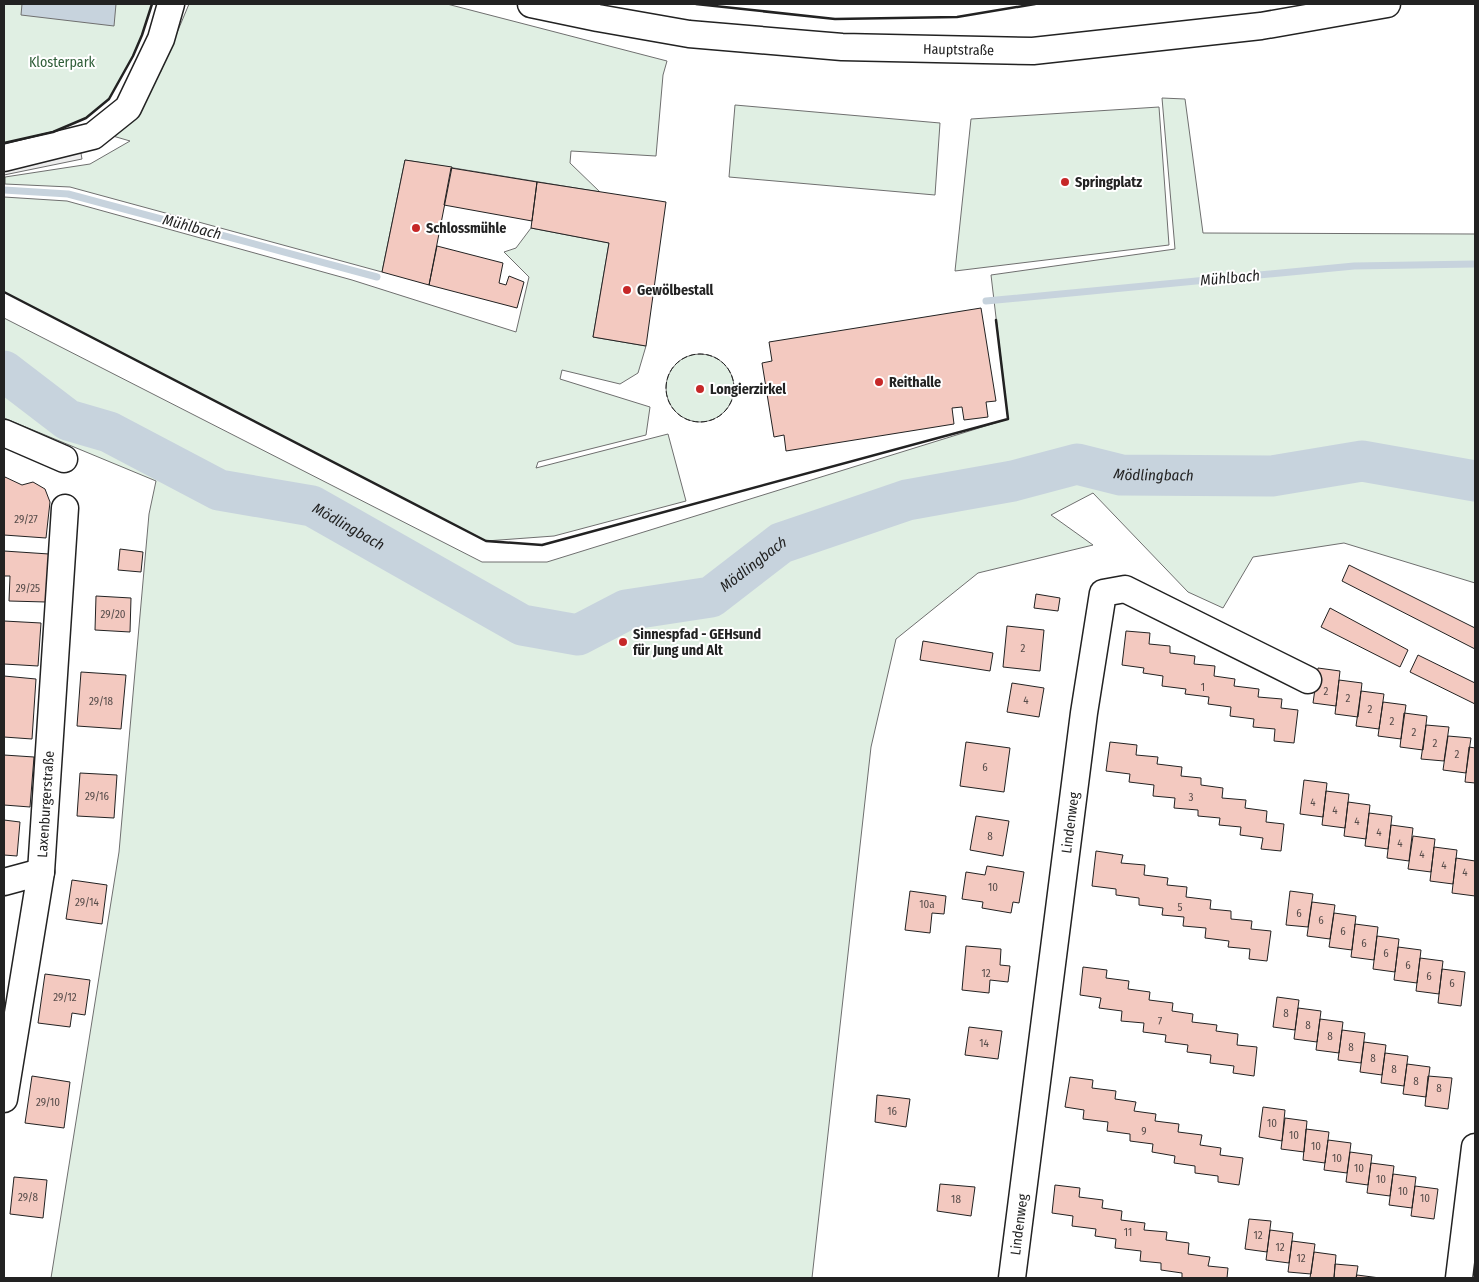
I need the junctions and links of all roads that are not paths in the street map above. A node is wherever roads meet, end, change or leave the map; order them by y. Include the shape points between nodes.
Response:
1 (171, 4) edge
2 (531, 4) edge
3 (1387, 4) edge
4 (4, 158) edge
5 (4, 434) edge
6 (64, 459) dead end
7 (64, 508) dead end
8 (1308, 680) dead end
9 (41, 872) junction
10 (4, 882) edge
11 (4, 1099) edge
12 (1475, 1147) edge
13 (1012, 1278) edge
14 (1460, 1278) edge

1 - 4 street via 161,39 128,108 93,136
2 - 3 street, Hauptstraße via 689,34 842,48 1033,51 1261,26
5 - 6 street
7 - 9 street, Laxenburgerstraße
8 - 13 street, Lindenweg via 1125,590 1103,592 1084,713
9 - 10 street
9 - 11 street, Laxenburgerstraße
12 - 14 street

